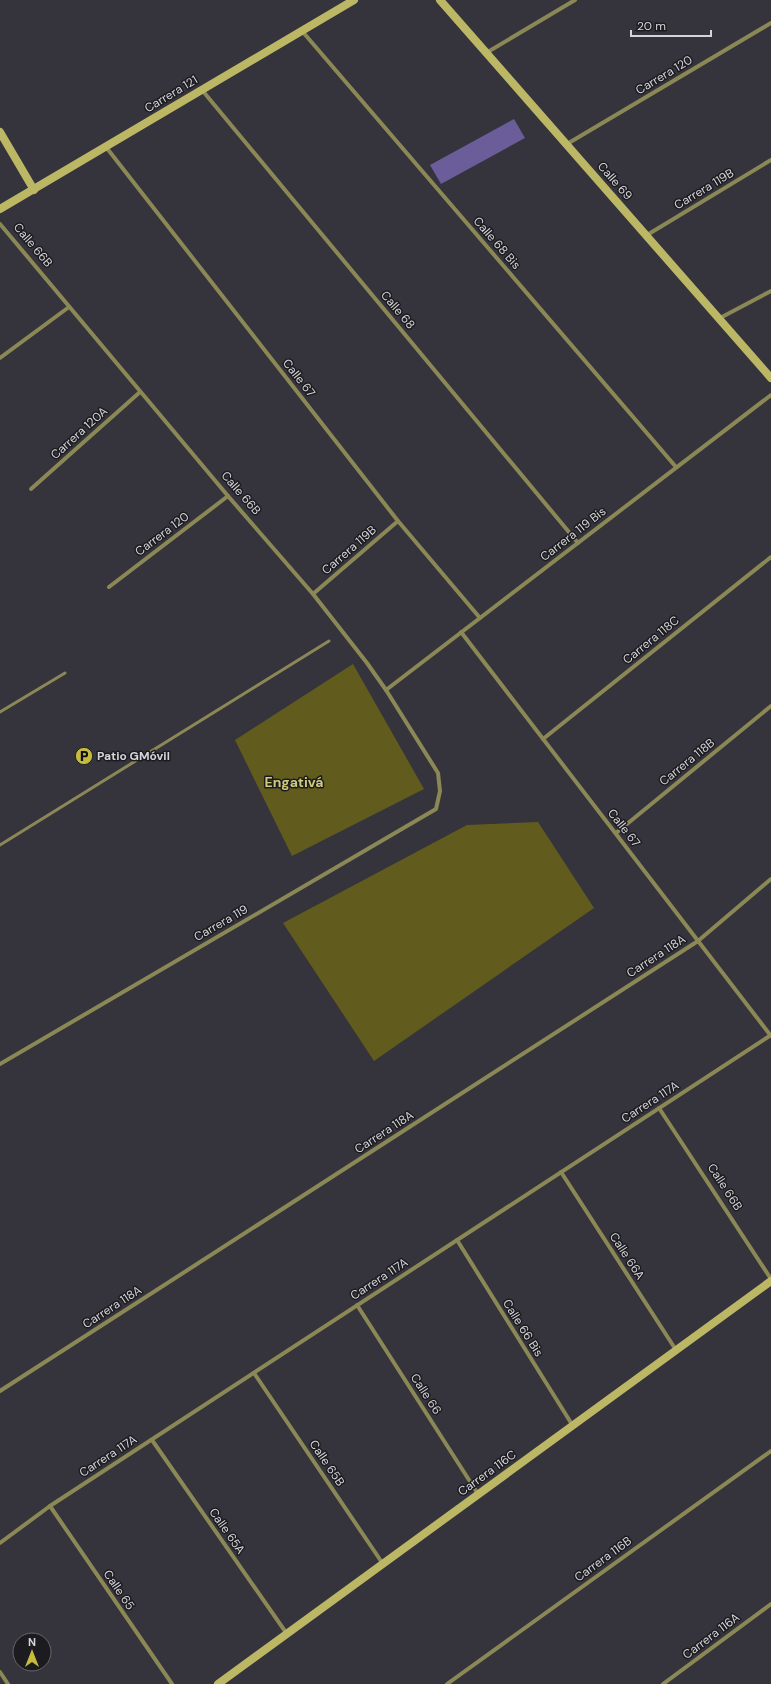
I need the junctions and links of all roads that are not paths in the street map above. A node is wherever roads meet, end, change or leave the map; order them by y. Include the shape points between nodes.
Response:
1 (354, 0) edge
2 (440, 0) edge
3 (575, 0) edge
4 (771, 23) edge
5 (302, 31) junction
6 (486, 53) junction
7 (202, 90) junction
8 (0, 132) edge
9 (567, 144) junction
10 (106, 147) junction
11 (771, 160) edge
12 (34, 190) junction
13 (0, 209) edge
14 (0, 224) edge
15 (647, 235) junction
16 (771, 291) edge
17 (69, 307) junction
18 (720, 318) junction
19 (0, 358) edge
20 (771, 378) edge
21 (140, 392) junction
22 (771, 395) edge
23 (676, 467) junction
24 (31, 489) dead end
25 (228, 496) junction
26 (398, 521) junction
27 (578, 542) junction
28 (771, 557) edge
29 (108, 587) dead end
30 (313, 594) junction
31 (480, 618) junction
32 (461, 632) junction
33 (329, 641) dead end
34 (65, 673) dead end
35 (386, 690) junction
36 (771, 706) edge
37 (0, 712) edge
38 (543, 739) junction
39 (440, 792) joint
40 (616, 833) junction
41 (0, 845) edge
42 (771, 879) edge
43 (698, 941) junction
44 (771, 1036) edge
45 (0, 1064) edge
46 (659, 1108) junction
47 (561, 1172) junction
48 (457, 1240) junction
49 (771, 1280) edge
50 (357, 1305) junction
51 (677, 1350) junction
52 (254, 1373) junction
53 (0, 1391) edge
54 (573, 1426) junction
55 (152, 1440) junction
56 (771, 1451) edge
57 (478, 1494) junction
58 (50, 1506) junction
59 (0, 1543) edge
60 (383, 1564) junction
61 (771, 1604) edge
62 (286, 1634) junction
63 (0, 1672) edge
64 (220, 1683) edge
65 (8, 1684) edge
66 (172, 1684) edge
67 (447, 1684) edge
68 (663, 1684) edge

1 - 5 street, Carrera 121
2 - 6 street, Calle 69
3 - 6 street
4 - 9 street, Carrera 120
5 - 7 street, Carrera 121
5 - 23 street, Calle 68 Bis
6 - 9 street, Calle 69
7 - 10 street, Carrera 121
7 - 27 street, Calle 68
8 - 12 street
9 - 15 street, Calle 69
10 - 12 street, Carrera 121
10 - 26 street, Calle 67
11 - 15 street, Carrera 119B
12 - 13 street, Carrera 121
14 - 17 street, Calle 66B
15 - 18 street, Calle 69
16 - 18 street
17 - 19 street
17 - 21 street, Calle 66B
18 - 20 street, Calle 69
21 - 24 street, Carrera 120A
21 - 25 street, Calle 66B
22 - 23 street, Carrera 119 Bis
23 - 27 street, Carrera 119 Bis
25 - 29 street, Carrera 120
25 - 30 street, Calle 66B
26 - 30 street, Carrera 119B
26 - 31 street, Calle 67
27 - 31 street, Carrera 119 Bis
28 - 38 street, Carrera 118C
30 - 35 street, Calle 66B
31 - 32 street, Carrera 119 Bis
32 - 35 street, Carrera 119 Bis
32 - 38 street, Calle 67
33 - 41 lane
34 - 37 lane
35 - 39 street, Calle 66B via 438,773
36 - 40 street, Carrera 118B
38 - 40 street, Calle 67
39 - 45 street, Carrera 119 via 436,809
40 - 43 street, Calle 67
42 - 43 street, Carrera 118A
43 - 44 street, Calle 67
43 - 53 street, Carrera 118A
44 - 46 street, Carrera 117A
46 - 47 street, Carrera 117A
46 - 49 street, Calle 66B
47 - 48 street, Carrera 117A
47 - 51 street, Calle 66A
48 - 50 street, Carrera 117A
48 - 54 street, Calle 66 Bis
49 - 51 street, Carrera 116C
50 - 52 street, Carrera 117A
50 - 57 street, Calle 66
51 - 54 street, Carrera 116C
52 - 55 street, Carrera 117A
52 - 60 street, Calle 65B
54 - 57 street, Carrera 116C
55 - 58 street, Carrera 117A
55 - 62 street, Calle 65A
56 - 67 street, Carrera 116B
57 - 60 street, Carrera 116C
58 - 59 street, Carrera 117A
58 - 66 street, Calle 65
60 - 62 street, Carrera 116C
61 - 68 street, Carrera 116A
62 - 64 street, Carrera 116C
63 - 65 street

